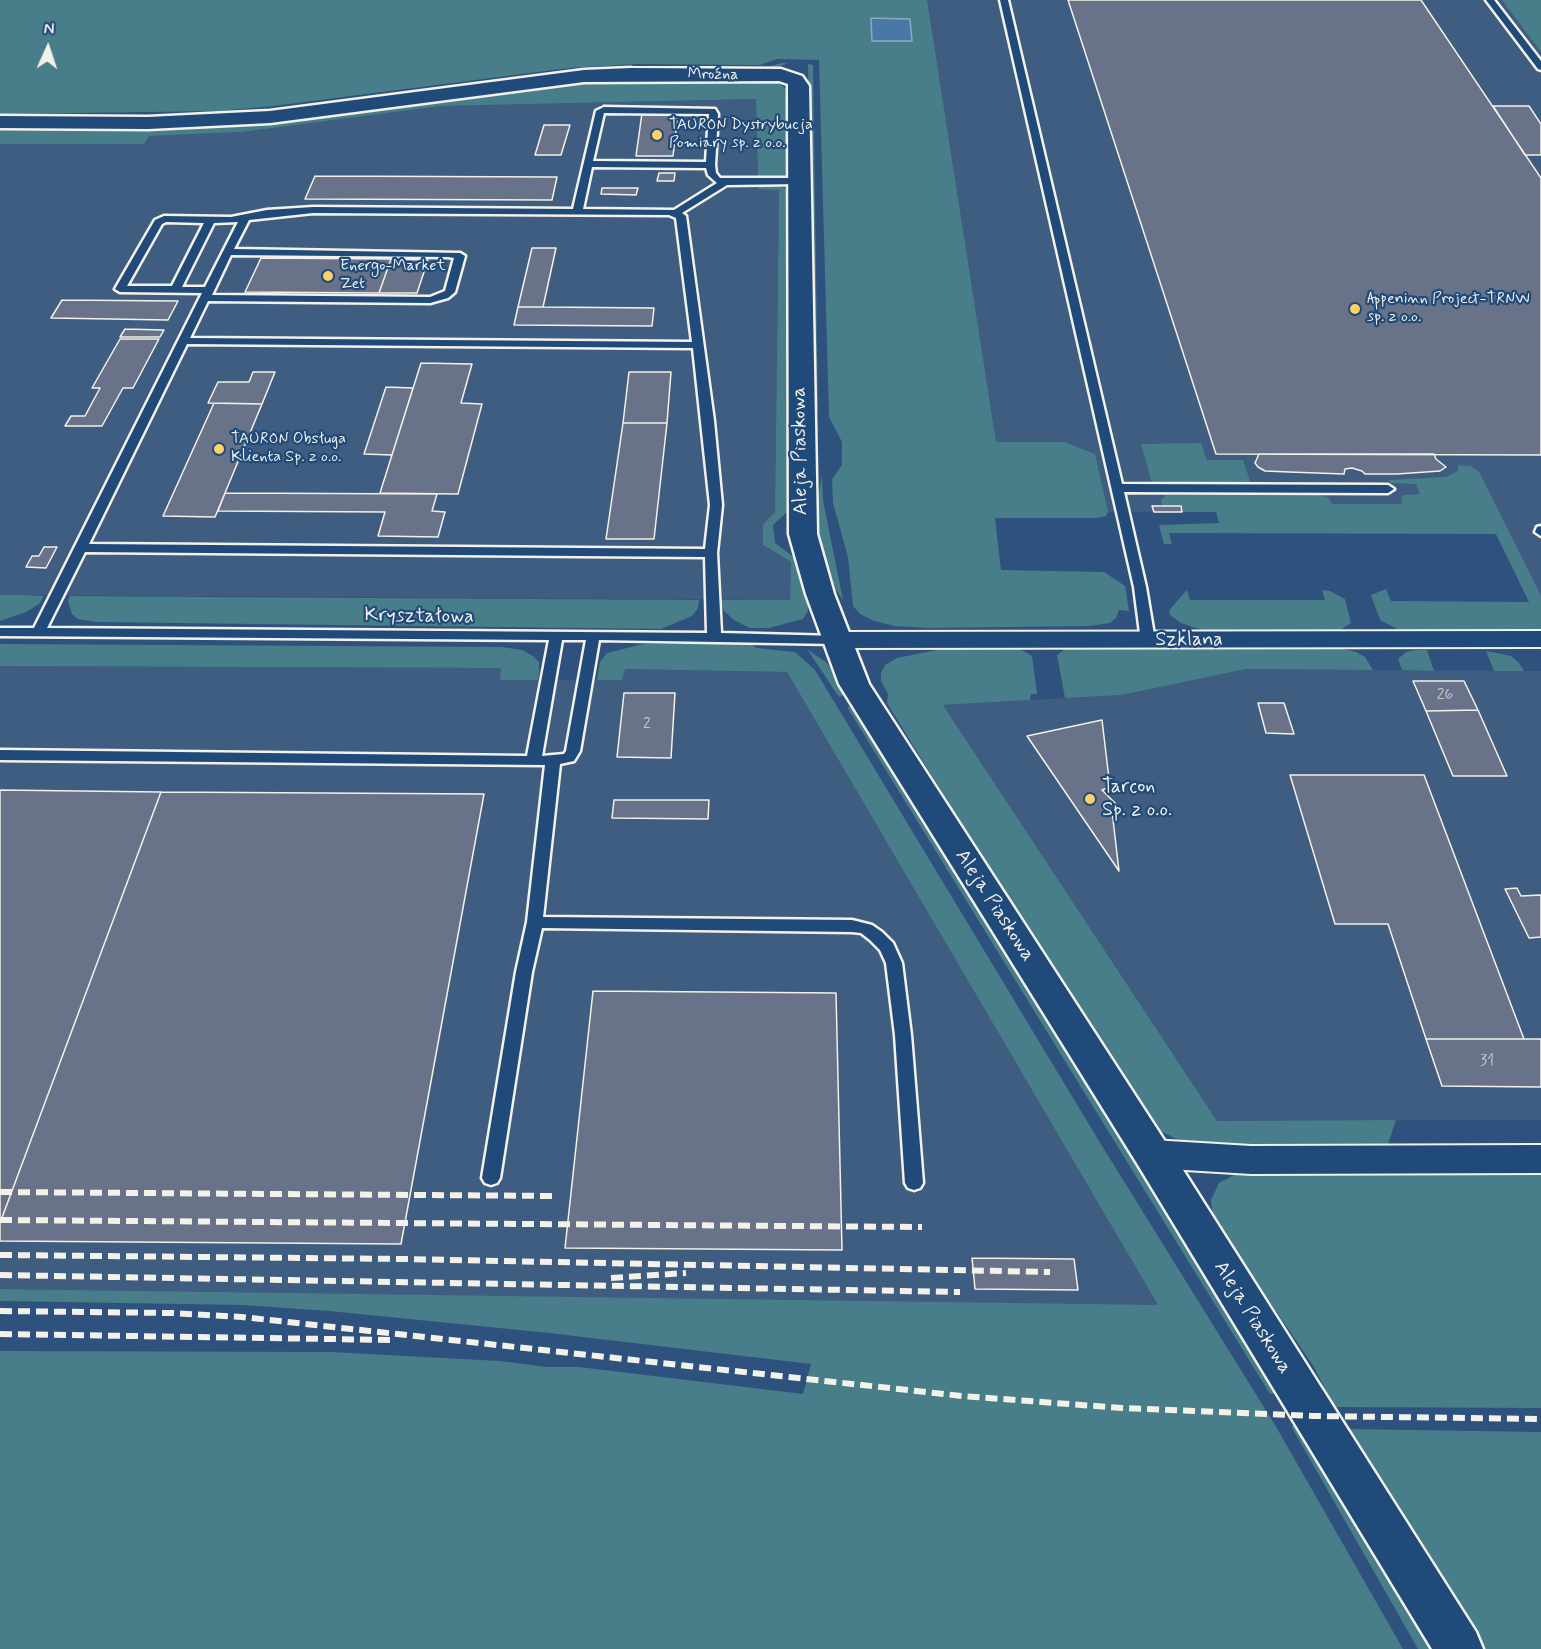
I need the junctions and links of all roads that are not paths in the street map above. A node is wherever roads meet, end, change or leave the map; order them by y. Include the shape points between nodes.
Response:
1 (1004, 0) edge
2 (1490, 0) edge
3 (1541, 67) edge
4 (795, 80) joint
5 (0, 122) edge
6 (588, 164) junction
7 (710, 165) junction
8 (800, 181) junction
9 (725, 182) junction
10 (577, 212) junction
11 (676, 213) junction
12 (245, 217) junction
13 (211, 219) junction
14 (230, 252) junction
15 (175, 290) junction
16 (208, 294) junction
17 (183, 340) junction
18 (698, 345) junction
19 (1117, 488) junction
20 (1388, 489) dead end
21 (80, 548) junction
22 (711, 553) junction
23 (0, 632) edge
24 (39, 633) junction
25 (714, 637) junction
26 (556, 638) junction
27 (593, 638) junction
28 (1541, 639) edge
29 (837, 640) junction
30 (1148, 641) junction
31 (0, 755) edge
32 (534, 760) junction
33 (553, 761) junction
34 (535, 922) junction
35 (1152, 1154) junction
36 (1541, 1159) edge
37 (492, 1178) dead end
38 (914, 1183) dead end
39 (1459, 1649) edge

1 - 19 lane
2 - 3 lane
4 - 5 main road, Mroźna via 781,75 631,74 538,81 270,117 148,123
4 - 8 main road, Aleja Piaskowa via 799,86
6 - 7 lane
6 - 7 lane via 600,111 696,110 714,114
6 - 10 lane
7 - 9 lane via 717,180
8 - 9 lane
8 - 29 main road, Aleja Piaskowa via 803,534
9 - 11 lane
10 - 11 lane
10 - 12 lane via 313,210
11 - 18 lane via 684,221
12 - 13 lane
12 - 14 lane
13 - 15 lane
13 - 15 lane via 159,220 120,288
14 - 16 lane
14 - 16 lane via 460,256 450,292 430,300
15 - 16 lane
16 - 17 lane
17 - 18 lane
17 - 21 lane
18 - 22 lane via 716,505
19 - 20 lane
19 - 30 lane
21 - 22 lane
21 - 24 lane
22 - 25 lane
23 - 24 lane, Kryształowa
24 - 26 lane, Kryształowa
25 - 27 lane, Kryształowa
25 - 29 lane, Kryształowa
26 - 27 lane, Kryształowa
26 - 32 lane
27 - 33 lane via 573,751 569,758
28 - 30 street, Szklana
29 - 30 street, Szklana
29 - 35 main road, Aleja Piaskowa via 863,701
31 - 32 lane
32 - 33 lane
33 - 34 lane
34 - 37 lane
34 - 38 lane via 852,926 876,936 894,963
35 - 36 street via 1251,1160
35 - 39 main road, Aleja Piaskowa

